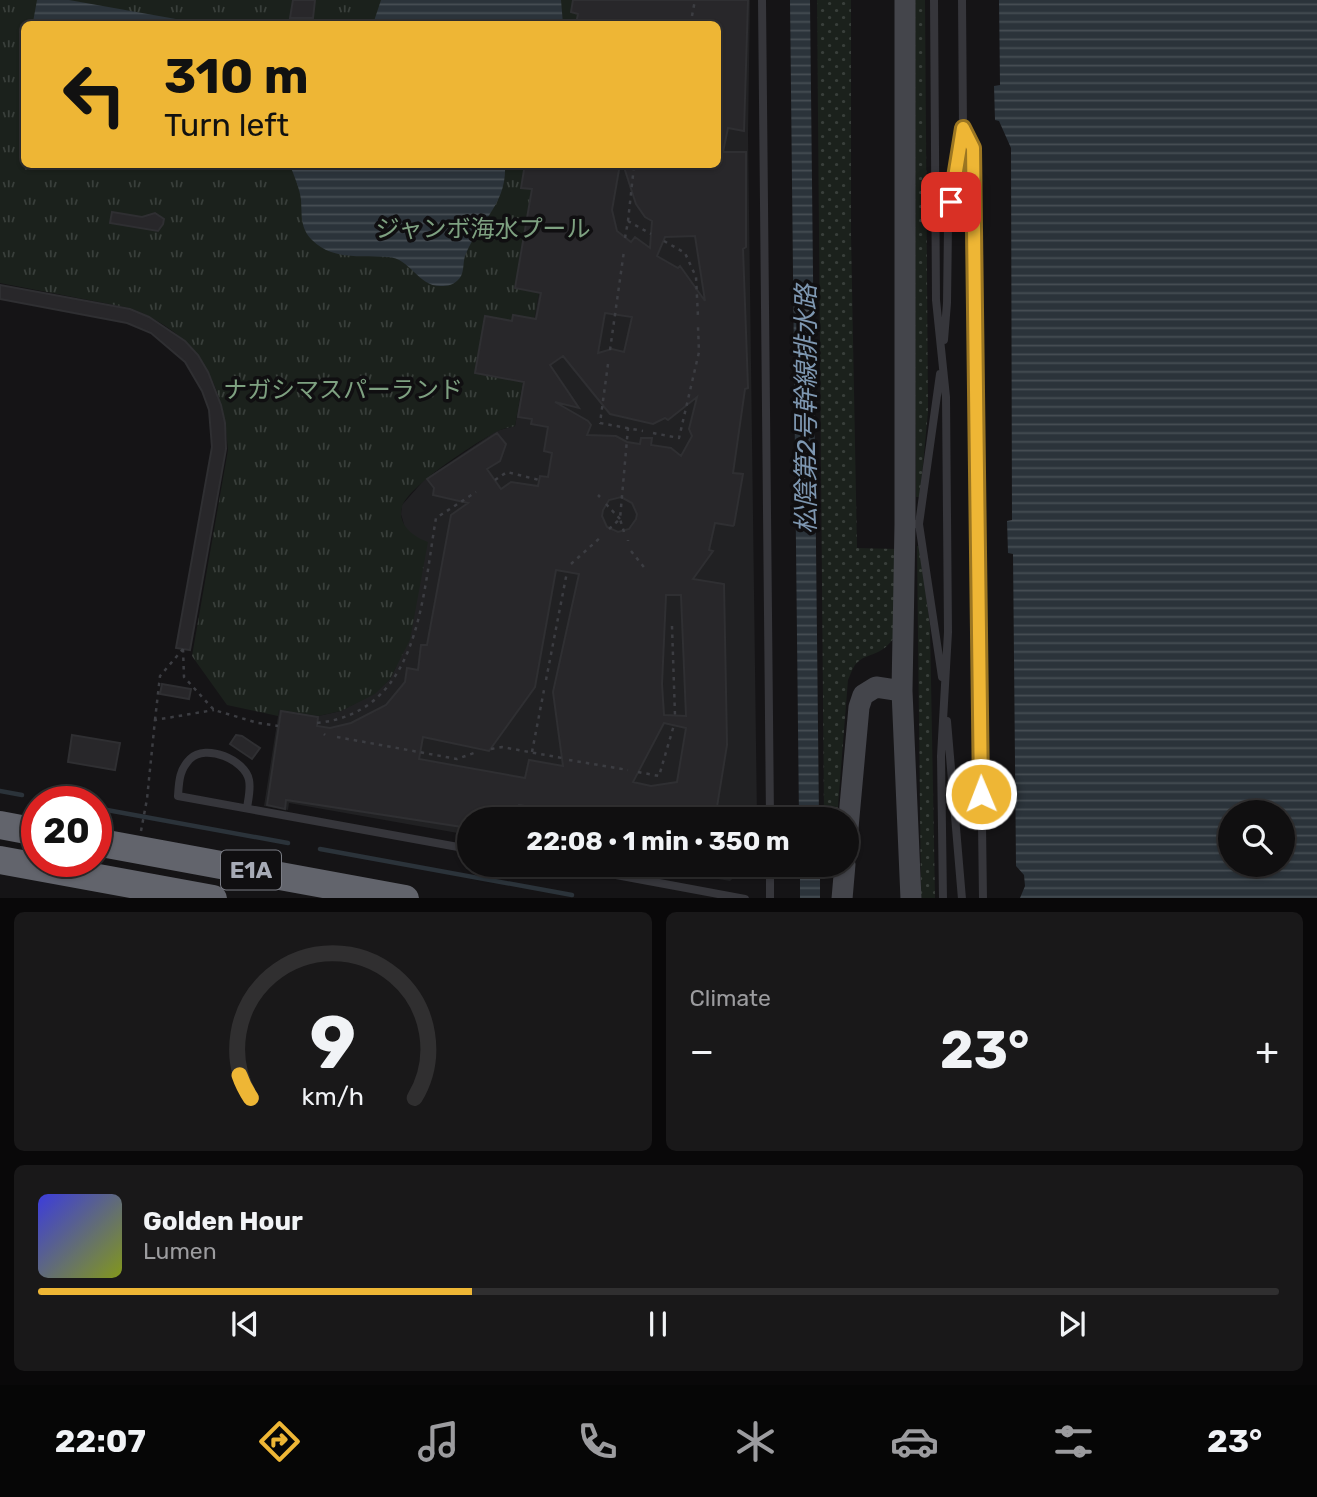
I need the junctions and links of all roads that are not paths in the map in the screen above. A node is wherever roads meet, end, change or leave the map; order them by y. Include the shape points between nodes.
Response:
1 (762, 0) edge
2 (905, 0) edge
3 (933, 0) edge
4 (962, 0) edge
5 (963, 128) junction
6 (942, 359) junction
7 (912, 524) junction
8 (902, 691) junction
9 (944, 699) junction
10 (770, 807) edge
11 (850, 807) edge
12 (247, 808) junction
13 (0, 825) edge
14 (21, 829) edge
15 (112, 845) edge
16 (457, 847) edge
17 (0, 860) edge
18 (0, 869) edge
19 (629, 877) edge
20 (770, 877) edge
21 (844, 877) edge
22 (150, 887) junction
23 (213, 898) edge
24 (405, 898) edge
25 (745, 898) edge
26 (771, 898) edge
27 (842, 898) edge
28 (911, 898) edge
29 (943, 898) edge
30 (962, 898) edge
31 (983, 898) edge

1 - 10 lane
2 - 7 street
3 - 6 lane via 936,300
4 - 5 lane
5 - 6 lane via 948,227
5 - 31 lane via 973,148
6 - 7 lane
6 - 9 lane via 948,618
7 - 8 street
7 - 9 lane
8 - 11 street via 876,687 863,695
8 - 28 street
9 - 29 lane
9 - 30 lane
12 - 12 lane via 178,796 181,771 192,757 209,753 230,759 244,768 250,782
12 - 16 lane
13 - 14 highway
15 - 24 highway, E1A, bridge
17 - 22 highway, E1A, bridge
18 - 22 highway, bridge
19 - 25 lane
20 - 26 lane
21 - 27 street
22 - 23 highway, E1A, bridge

